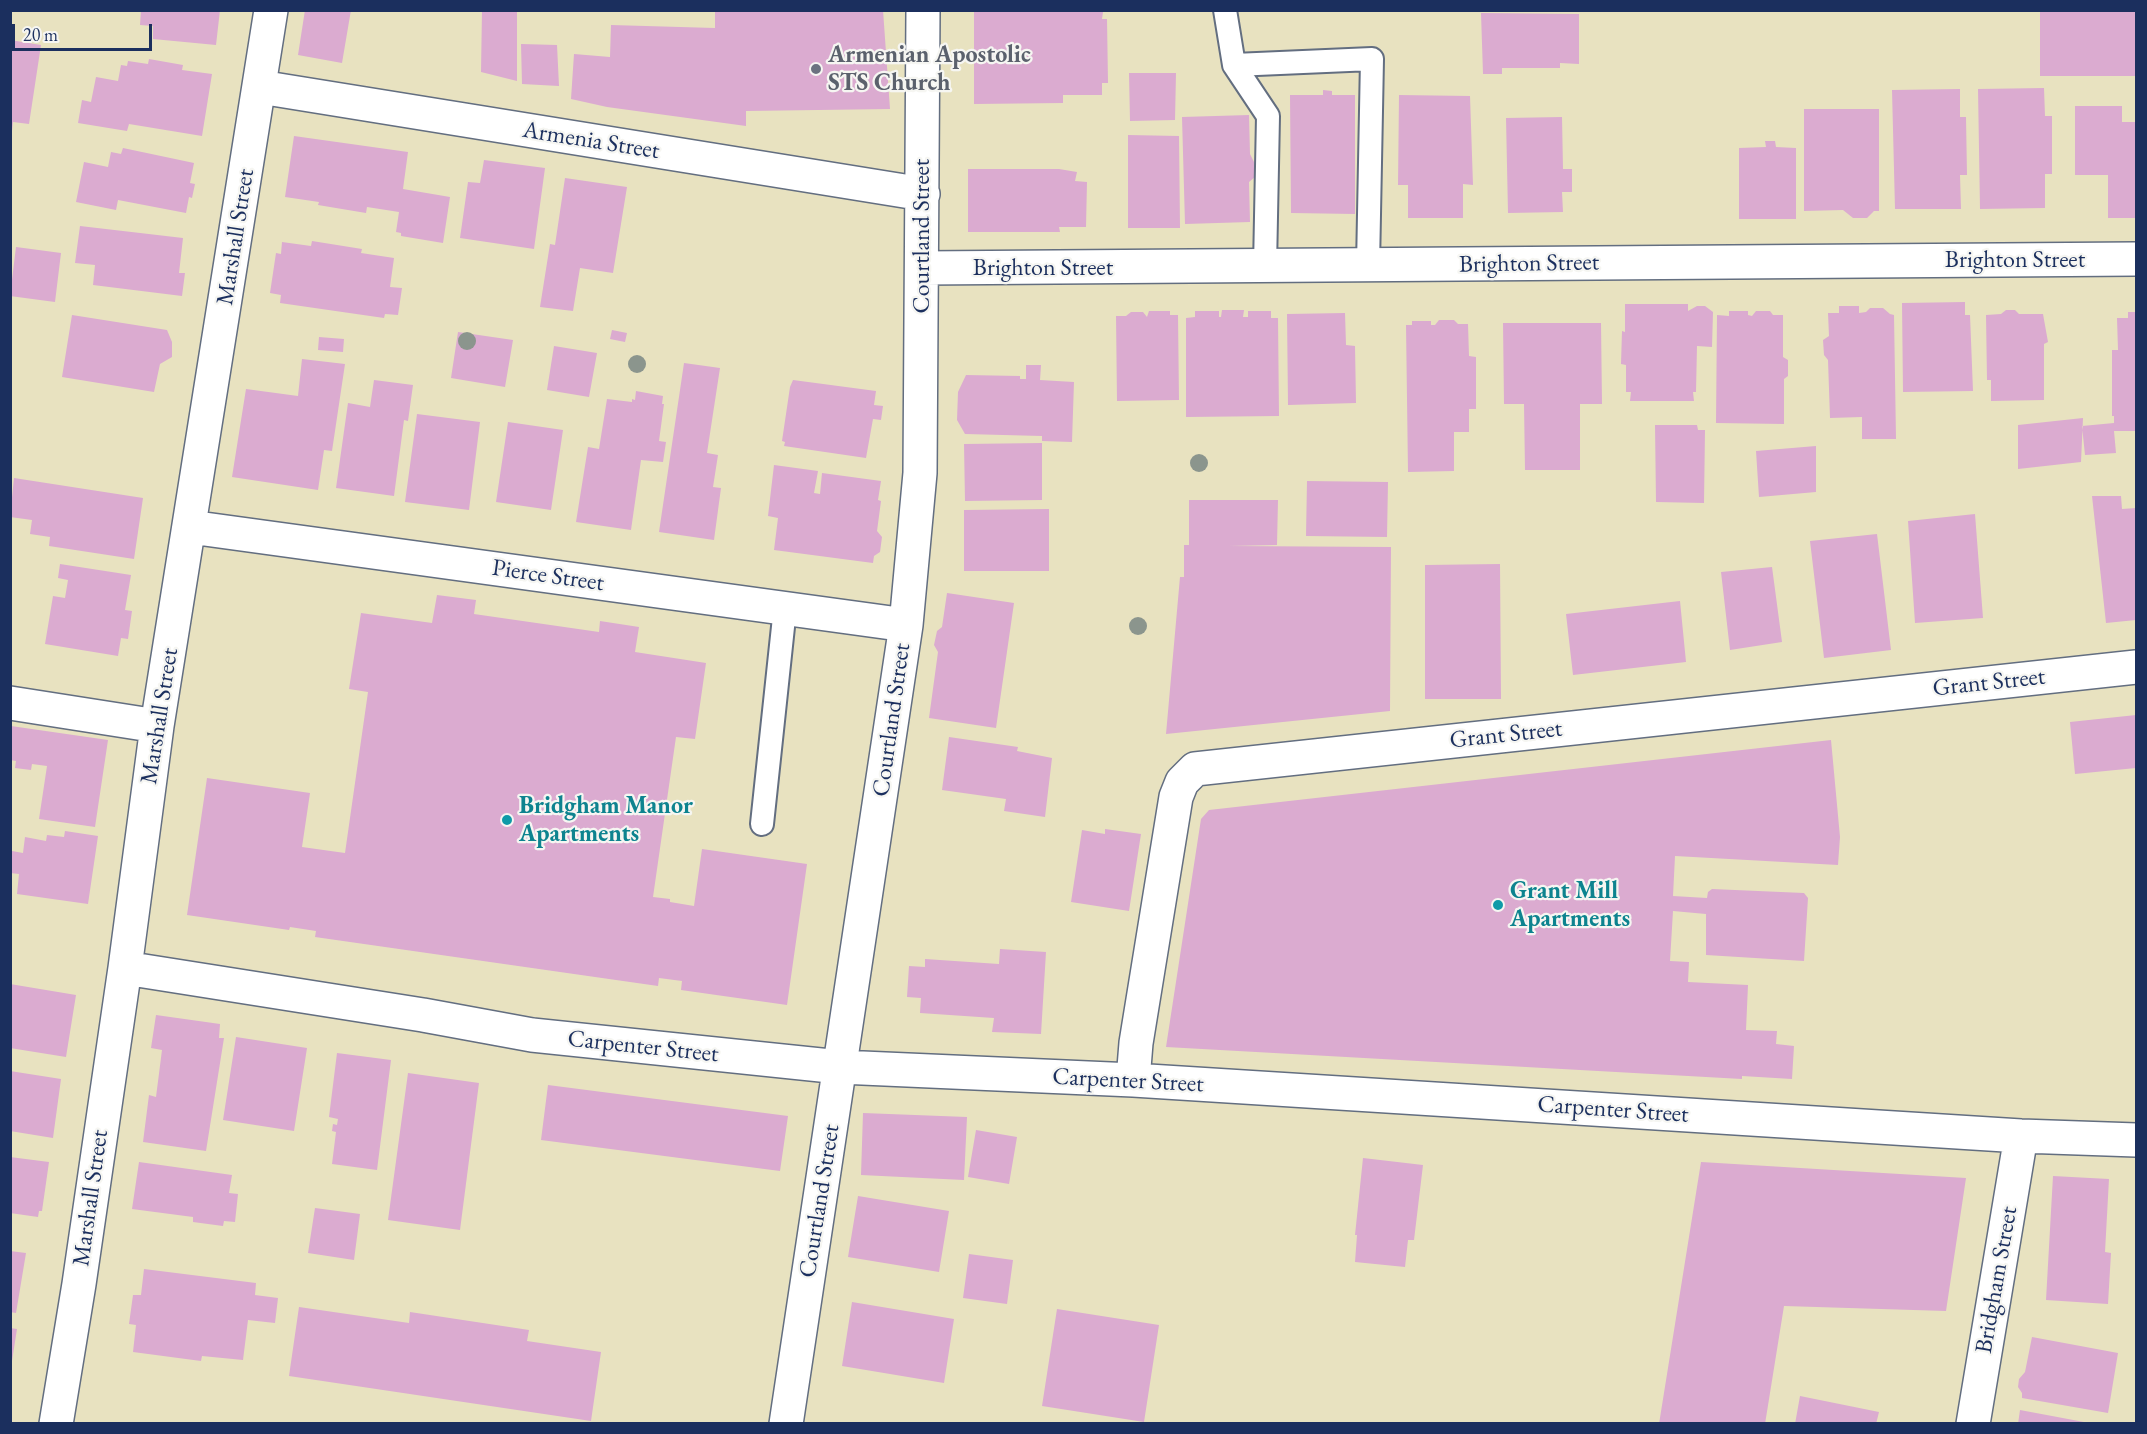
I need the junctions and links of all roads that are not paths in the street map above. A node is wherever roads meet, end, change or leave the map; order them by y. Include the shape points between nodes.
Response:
1 (271, 10) edge
2 (923, 10) edge
3 (1225, 10) edge
4 (1234, 64) junction
5 (260, 87) junction
6 (923, 194) junction
7 (2136, 259) edge
8 (1368, 266) junction
9 (1265, 267) junction
10 (922, 268) junction
11 (190, 527) junction
12 (785, 609) junction
13 (906, 625) junction
14 (2136, 667) edge
15 (10, 704) edge
16 (157, 726) junction
17 (762, 824) dead end
18 (125, 968) junction
19 (840, 1067) junction
20 (1133, 1080) junction
21 (2021, 1136) junction
22 (2136, 1140) edge
23 (56, 1424) edge
24 (786, 1424) edge
25 (1973, 1424) edge

1 - 5 street, Marshall Street
2 - 6 street, Courtland Street
3 - 4 lane
4 - 8 lane via 1372,59
4 - 9 lane via 1268,116
5 - 6 street, Armenia Street
5 - 11 street, Marshall Street
6 - 10 street, Courtland Street
7 - 8 street, Brighton Street
8 - 9 street, Brighton Street
9 - 10 street, Brighton Street
10 - 13 street, Courtland Street via 920,473
11 - 12 street, Pierce Street
11 - 16 street, Marshall Street
12 - 13 street, Pierce Street
12 - 17 lane
13 - 19 street, Courtland Street
14 - 20 street, Grant Street via 1195,769 1182,782 1176,797
15 - 16 street
16 - 18 street, Marshall Street
18 - 19 street, Carpenter Street via 532,1035
18 - 23 street, Marshall Street
19 - 20 street, Carpenter Street
19 - 24 street, Courtland Street
20 - 21 street, Carpenter Street
21 - 22 street, Carpenter Street
21 - 25 street, Bridgham Street

